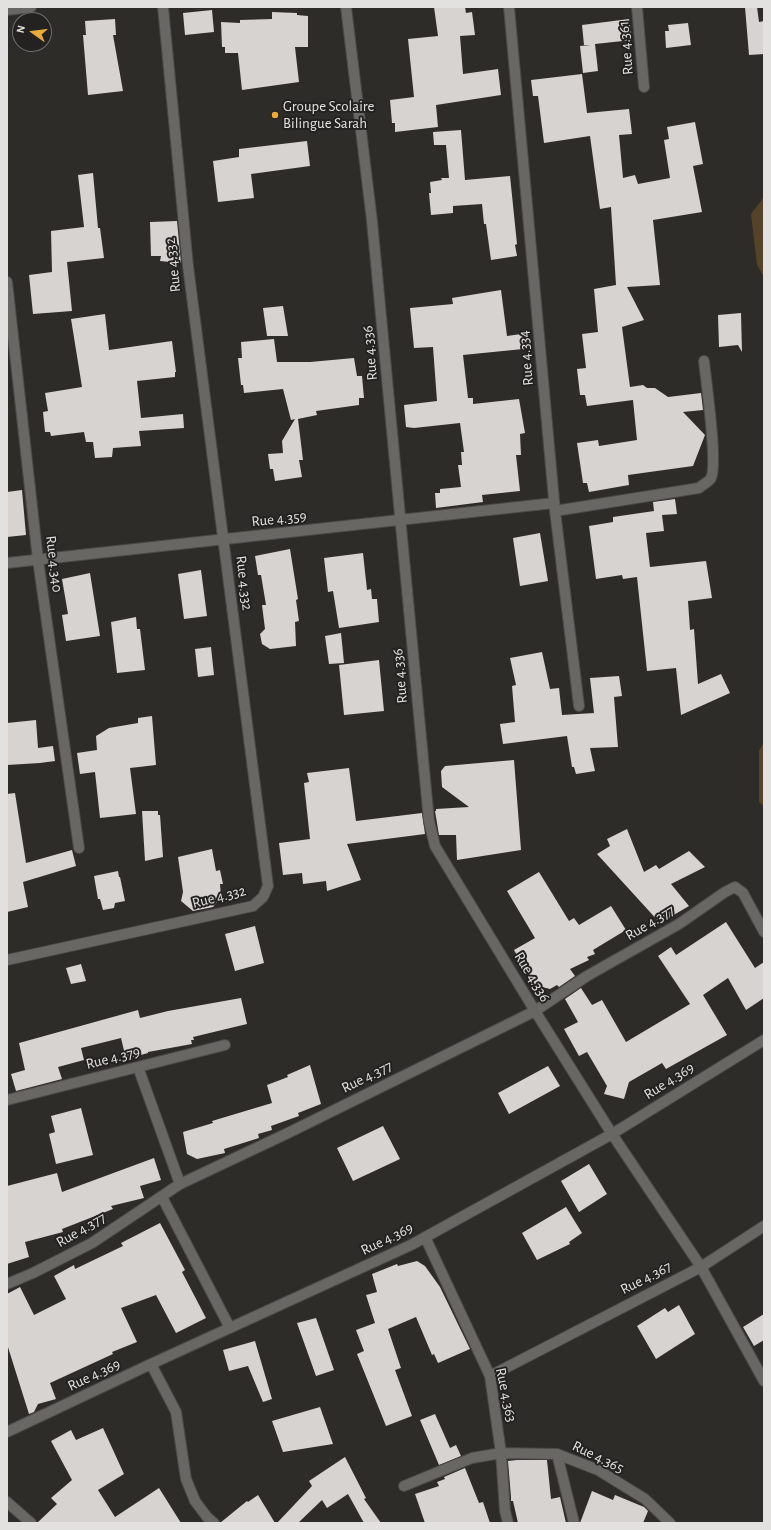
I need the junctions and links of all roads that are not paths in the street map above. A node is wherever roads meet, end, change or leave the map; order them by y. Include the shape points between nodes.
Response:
1 (31, 7) edge
2 (163, 7) edge
3 (346, 7) edge
4 (509, 7) edge
5 (637, 7) edge
6 (7, 10) edge
7 (644, 87) dead end
8 (7, 282) edge
9 (704, 361) dead end
10 (554, 507) junction
11 (400, 520) junction
12 (223, 540) junction
13 (38, 560) junction
14 (7, 563) edge
15 (579, 706) dead end
16 (79, 848) dead end
17 (764, 932) edge
18 (7, 960) edge
19 (535, 1011) junction
20 (764, 1040) edge
21 (226, 1045) dead end
22 (138, 1067) junction
23 (7, 1100) edge
24 (612, 1134) junction
25 (180, 1184) junction
26 (162, 1197) junction
27 (764, 1226) edge
28 (425, 1237) junction
29 (701, 1267) junction
30 (7, 1284) edge
31 (230, 1328) junction
32 (151, 1364) junction
33 (490, 1376) junction
34 (764, 1381) edge
35 (7, 1432) edge
36 (501, 1454) junction
37 (557, 1454) junction
38 (404, 1486) dead end
39 (7, 1502) edge
40 (30, 1523) edge
41 (214, 1523) edge
42 (508, 1523) edge
43 (574, 1523) edge
44 (670, 1523) edge

1 - 6 street
2 - 12 street, Rue 4.332 via 188,266
3 - 11 street, Rue 4.336 via 372,221
4 - 10 street, Rue 4.334
5 - 7 street, Rue 4.361
8 - 13 street, Rue 4.340
9 - 10 street, Rue 4.359 via 711,428 711,479 699,488
10 - 11 street, Rue 4.359
10 - 15 street, Rue 4.334
11 - 12 street, Rue 4.359
11 - 19 street, Rue 4.336 via 428,821 435,846
12 - 13 street, Rue 4.359
12 - 18 street, Rue 4.332 via 268,886 263,897 253,906
13 - 14 street, Rue 4.359
13 - 16 street, Rue 4.340
17 - 19 street, Rue 4.377 via 743,893 735,888 724,892 679,924 587,976
19 - 24 street, Rue 4.336
19 - 25 street, Rue 4.377
20 - 24 street, Rue 4.369
21 - 22 street, Rue 4.379
22 - 23 street, Rue 4.379
22 - 25 street
24 - 28 street, Rue 4.369
24 - 29 street, Rue 4.336
25 - 26 street, Rue 4.377
26 - 30 street, Rue 4.377 via 92,1243
26 - 31 street
27 - 29 street, Rue 4.367
28 - 31 street, Rue 4.369
28 - 33 street, Rue 4.363
29 - 33 street, Rue 4.367
29 - 34 street
31 - 32 street, Rue 4.369
32 - 35 street, Rue 4.369
32 - 41 street via 176,1412 186,1479 195,1501
33 - 36 street, Rue 4.363
36 - 37 street, Rue 4.365
36 - 38 street, Rue 4.365 via 472,1458
36 - 42 street, Rue 4.363
37 - 43 street
37 - 44 street, Rue 4.365 via 612,1478 645,1499
39 - 40 street

